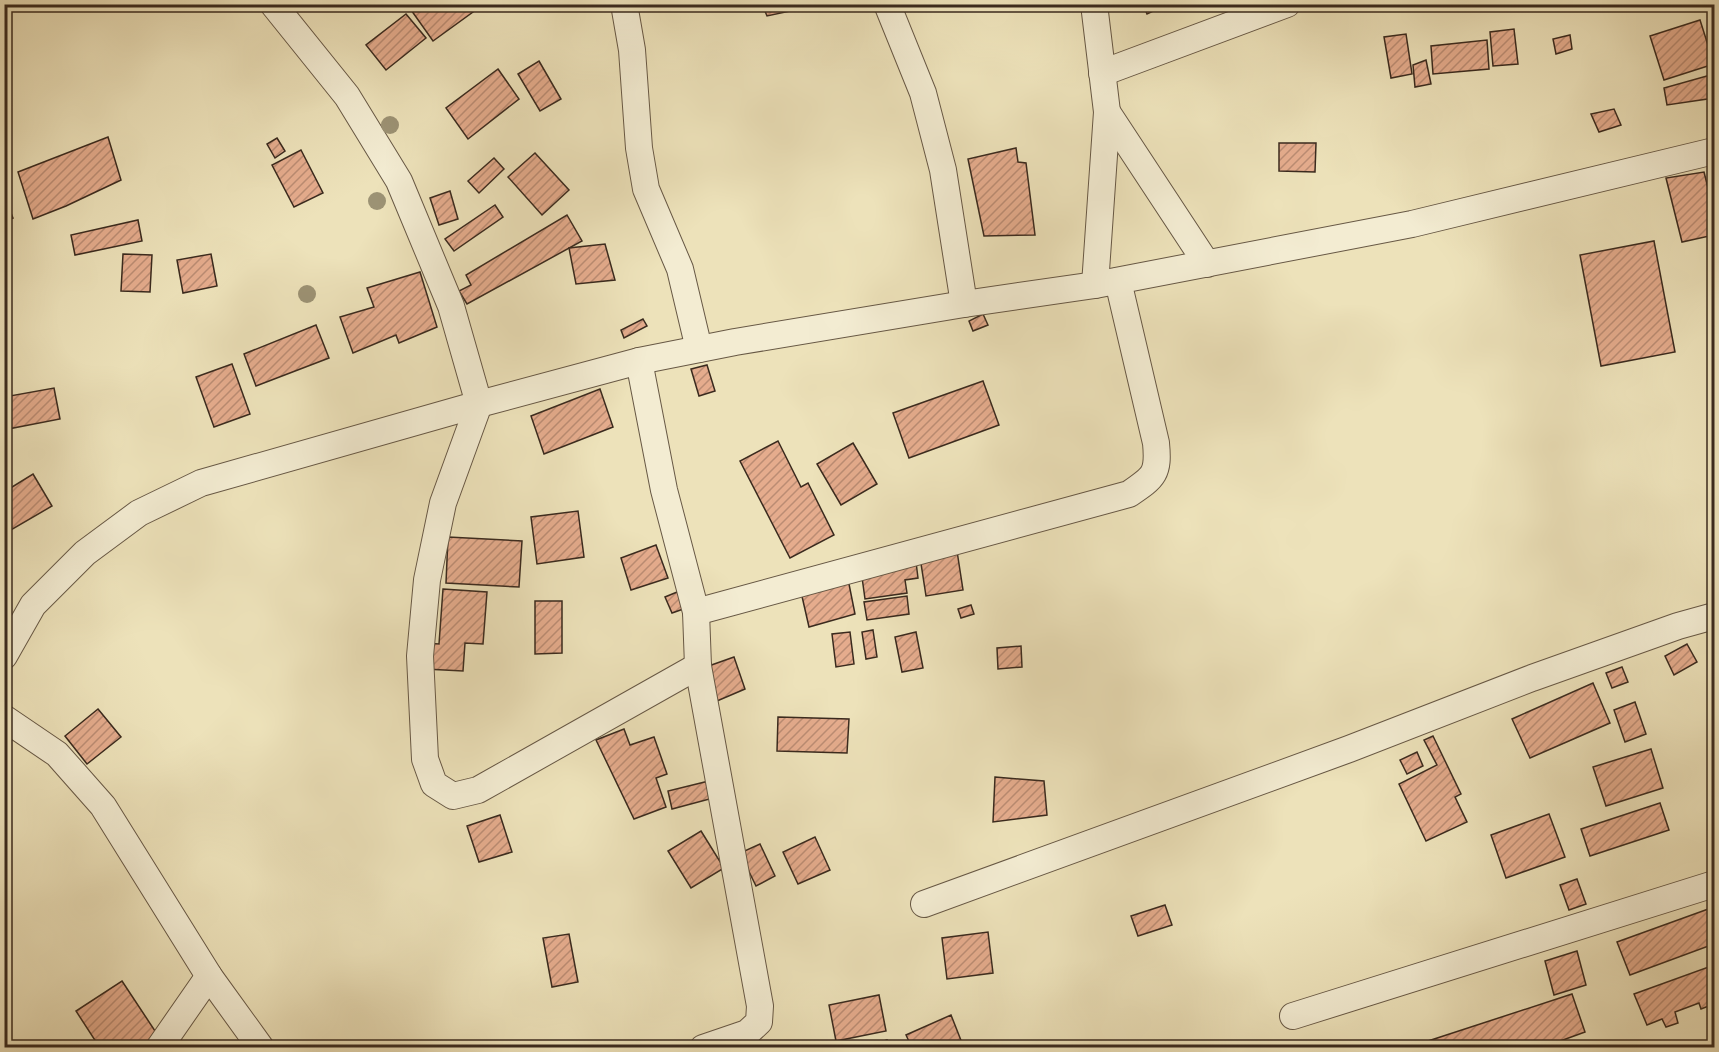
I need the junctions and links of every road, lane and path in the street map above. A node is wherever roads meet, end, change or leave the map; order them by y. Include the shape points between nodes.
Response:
1 (273, 4) edge
2 (624, 4) edge
3 (887, 4) edge
4 (1095, 4) edge
5 (1287, 4) edge
6 (1102, 73) junction
7 (1107, 112) junction
8 (1714, 151) edge
9 (1207, 264) junction
10 (1107, 283) junction
11 (964, 304) junction
12 (699, 349) junction
13 (639, 361) junction
14 (479, 404) junction
15 (696, 612) junction
16 (1714, 616) edge
17 (4, 656) edge
18 (698, 666) junction
19 (4, 718) edge
20 (1714, 884) edge
21 (924, 904) dead end
22 (209, 976) junction
23 (1293, 1016) dead end
24 (159, 1047) edge
25 (261, 1047) edge
26 (703, 1047) edge

1 - 14 street via 347,96 399,181 451,306
2 - 12 street via 633,50 639,148 646,189 680,269
3 - 11 street via 923,93 943,170
4 - 6 street
5 - 6 street
6 - 7 street
7 - 9 street
7 - 10 street
8 - 9 street via 1412,224
9 - 10 street
10 - 11 street
10 - 15 street via 1156,443 1158,464 1150,480 1129,494
11 - 12 street
12 - 13 street
13 - 14 street
13 - 15 street via 662,479
14 - 17 street via 201,483 139,513 85,553 33,605
14 - 18 street via 443,503 426,580 420,656 425,759 434,784 453,796 478,790
15 - 18 street
16 - 21 street via 1532,678
18 - 26 street via 760,1006 759,1022 747,1034
19 - 22 street via 57,754 103,806
20 - 23 street
22 - 24 street
22 - 25 street

